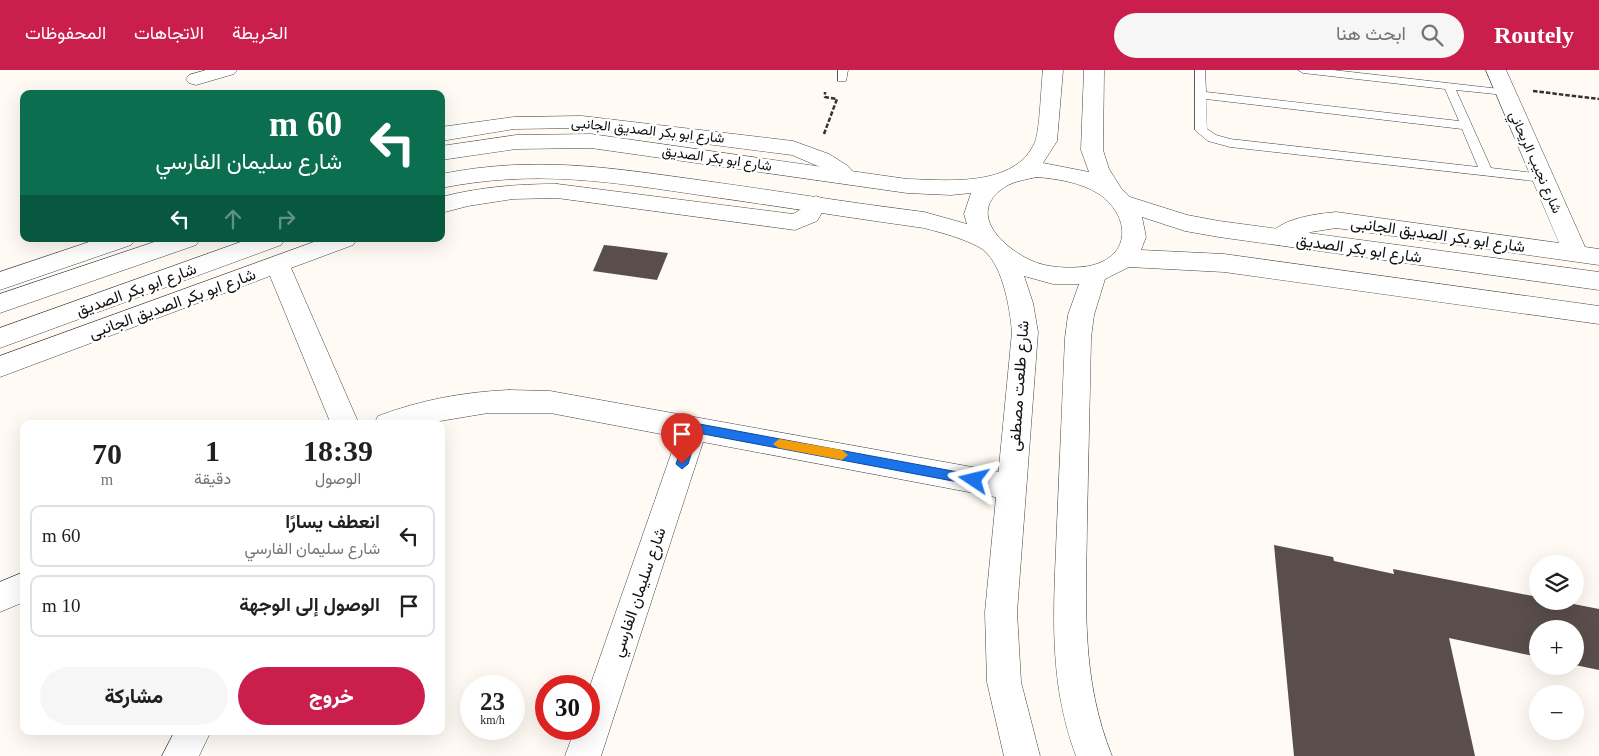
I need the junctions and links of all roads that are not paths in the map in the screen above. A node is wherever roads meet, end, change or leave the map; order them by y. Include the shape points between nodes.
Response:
1 (227, 70) edge
2 (1053, 70) edge
3 (1094, 70) edge
4 (1200, 70) edge
5 (1303, 70) edge
6 (197, 81) edge
7 (1501, 83) edge
8 (1449, 86) junction
9 (1201, 95) junction
10 (1468, 126) junction
11 (445, 133) edge
12 (445, 152) edge
13 (1018, 173) junction
14 (1487, 173) junction
15 (846, 177) junction
16 (1543, 178) junction
17 (445, 180) edge
18 (993, 183) junction
19 (1117, 198) junction
20 (445, 204) edge
21 (816, 204) junction
22 (1280, 237) junction
23 (115, 242) edge
24 (179, 242) edge
25 (265, 242) edge
26 (337, 242) edge
27 (994, 249) junction
28 (1576, 254) junction
29 (1599, 257) edge
30 (1124, 258) junction
31 (277, 264) junction
32 (1094, 274) junction
33 (7, 277) edge
34 (1599, 281) edge
35 (0, 304) edge
36 (1599, 316) edge
37 (0, 338) edge
38 (0, 367) edge
39 (343, 420) edge
40 (402, 420) edge
41 (694, 428) junction
42 (1011, 487) junction
43 (20, 588) edge
44 (0, 597) edge
45 (192, 735) edge
46 (180, 756) edge
47 (583, 756) edge
48 (1022, 756) edge
49 (1094, 756) edge

1 - 6 street
2 - 13 street via 1046,140 1036,158
3 - 19 street via 1092,150 1098,169
4 - 9 lane
5 - 8 lane
7 - 8 lane
7 - 16 street, شارع نجيب الريحاني
8 - 10 lane
9 - 10 lane
9 - 14 lane via 1201,130 1230,144
10 - 14 lane
11 - 15 street, شارع ابو بكر الصديق الجانبى via 514,123 582,122 794,148 816,154
12 - 15 street, شارع ابو بكر الصديق via 530,140 591,140
13 - 18 street
13 - 19 street via 1037,170 1078,176 1096,183
14 - 16 lane
15 - 18 street, شارع ابو بكر الصديق via 929,188
16 - 28 street, شارع نجيب الريحاني
17 - 21 street, شارع ابو بكر الصديق via 489,172 595,171
18 - 27 street via 982,195 976,209 977,224
19 - 22 street, شارع ابو بكر الصديق via 1185,223
19 - 30 street via 1130,216 1135,231 1132,245
20 - 21 street via 513,192 557,191 795,222 806,218
21 - 27 street, شارع ابو بكر الصديق via 952,227
22 - 28 street, شارع ابو بكر الصديق الجانبى via 1314,222 1336,220
22 - 34 street, شارع ابو بكر الصديق
23 - 33 street
24 - 35 street, شارع ابو بكر الصديق
25 - 37 street, شارع ابو بكر الصديق
26 - 31 street, شارع ابو بكر الصديق الجانبى
27 - 32 street via 1038,273 1057,277
27 - 42 street, شارع طلعت مصطفى via 1015,281 1023,306 1024,332
28 - 29 street, شارع ابو بكر الصديق الجانبى
30 - 32 street
30 - 36 street, شارع ابو بكر الصديق via 1224,263
31 - 38 street, شارع ابو بكر الصديق الجانبى
31 - 39 street
32 - 49 street via 1081,315 1078,338 1069,627 1072,683
40 - 41 street via 472,403 511,400 550,402
41 - 42 street
41 - 47 street, شارع سليمان الفارسي
42 - 48 street, شارع طلعت مصطفى via 1001,612 1004,682
43 - 44 street
45 - 46 street

